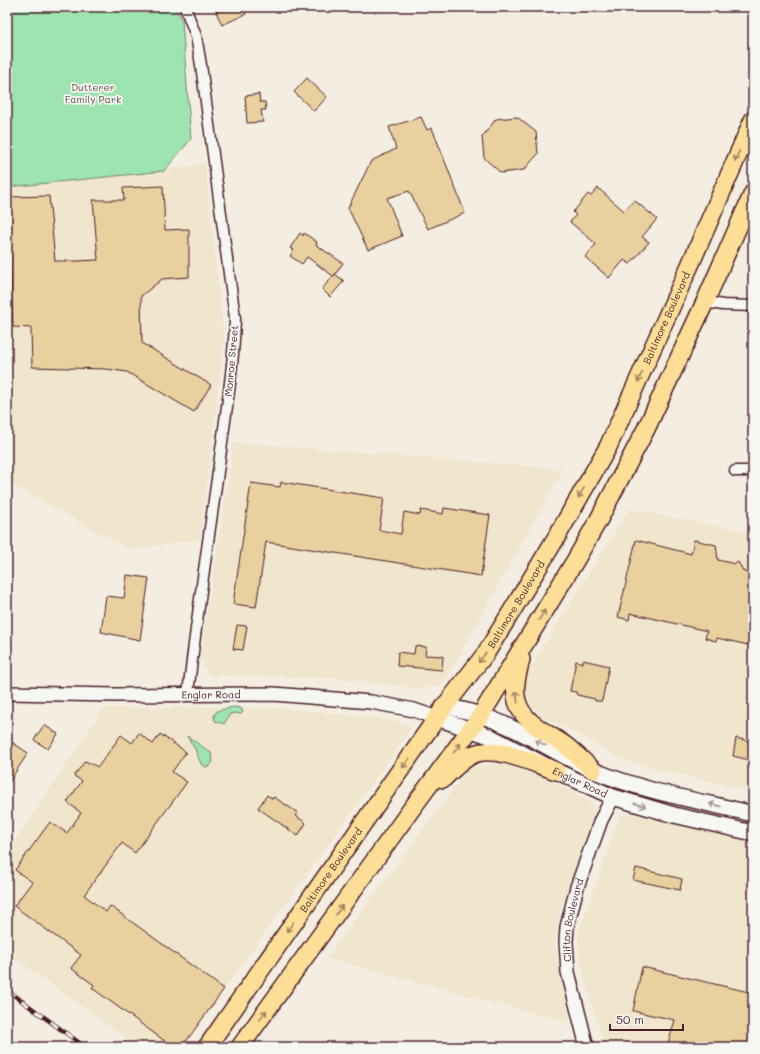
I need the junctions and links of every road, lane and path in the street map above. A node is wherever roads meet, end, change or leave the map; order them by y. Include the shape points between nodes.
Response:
1 (185, 7) edge
2 (753, 120) edge
3 (753, 192) edge
4 (705, 302) junction
5 (753, 306) edge
6 (736, 471) dead end
7 (753, 472) edge
8 (530, 635) junction
9 (7, 693) edge
10 (188, 694) junction
11 (441, 712) junction
12 (482, 715) junction
13 (471, 729) junction
14 (593, 770) junction
15 (556, 771) junction
16 (614, 797) junction
17 (410, 811) junction
18 (753, 814) edge
19 (753, 833) edge
20 (207, 1047) edge
21 (240, 1047) edge
22 (587, 1047) edge

1 - 10 street, Monroe Street via 196,36 201,65 235,318 229,396
2 -> 11 highway, Baltimore Boulevard via 608,447 486,653
3 - 4 highway
4 - 5 street
8 -> 4 highway via 599,519 647,427
6 - 7 street
8 - 12 highway
14 -> 8 highway via 565,745 536,726 521,711 516,700 516,682 522,654
9 - 10 street, Englar Road
10 - 11 street, Englar Road via 259,693 311,696
11 - 12 main road, Englar Road via 464,710
11 - 13 main road, Englar Road
11 -> 20 highway, Baltimore Boulevard
12 - 13 highway
14 -> 12 main road, Englar Road
13 - 15 main road, Englar Road via 497,739
17 -> 13 highway
18 -> 14 main road, Englar Road via 635,786
15 - 16 main road, Englar Road
15 - 17 highway via 512,756 491,752 477,753 453,769
16 -> 19 main road, Englar Road
16 - 22 street, Clifton Boulevard via 601,820 577,887 567,927 568,972
21 -> 17 highway

